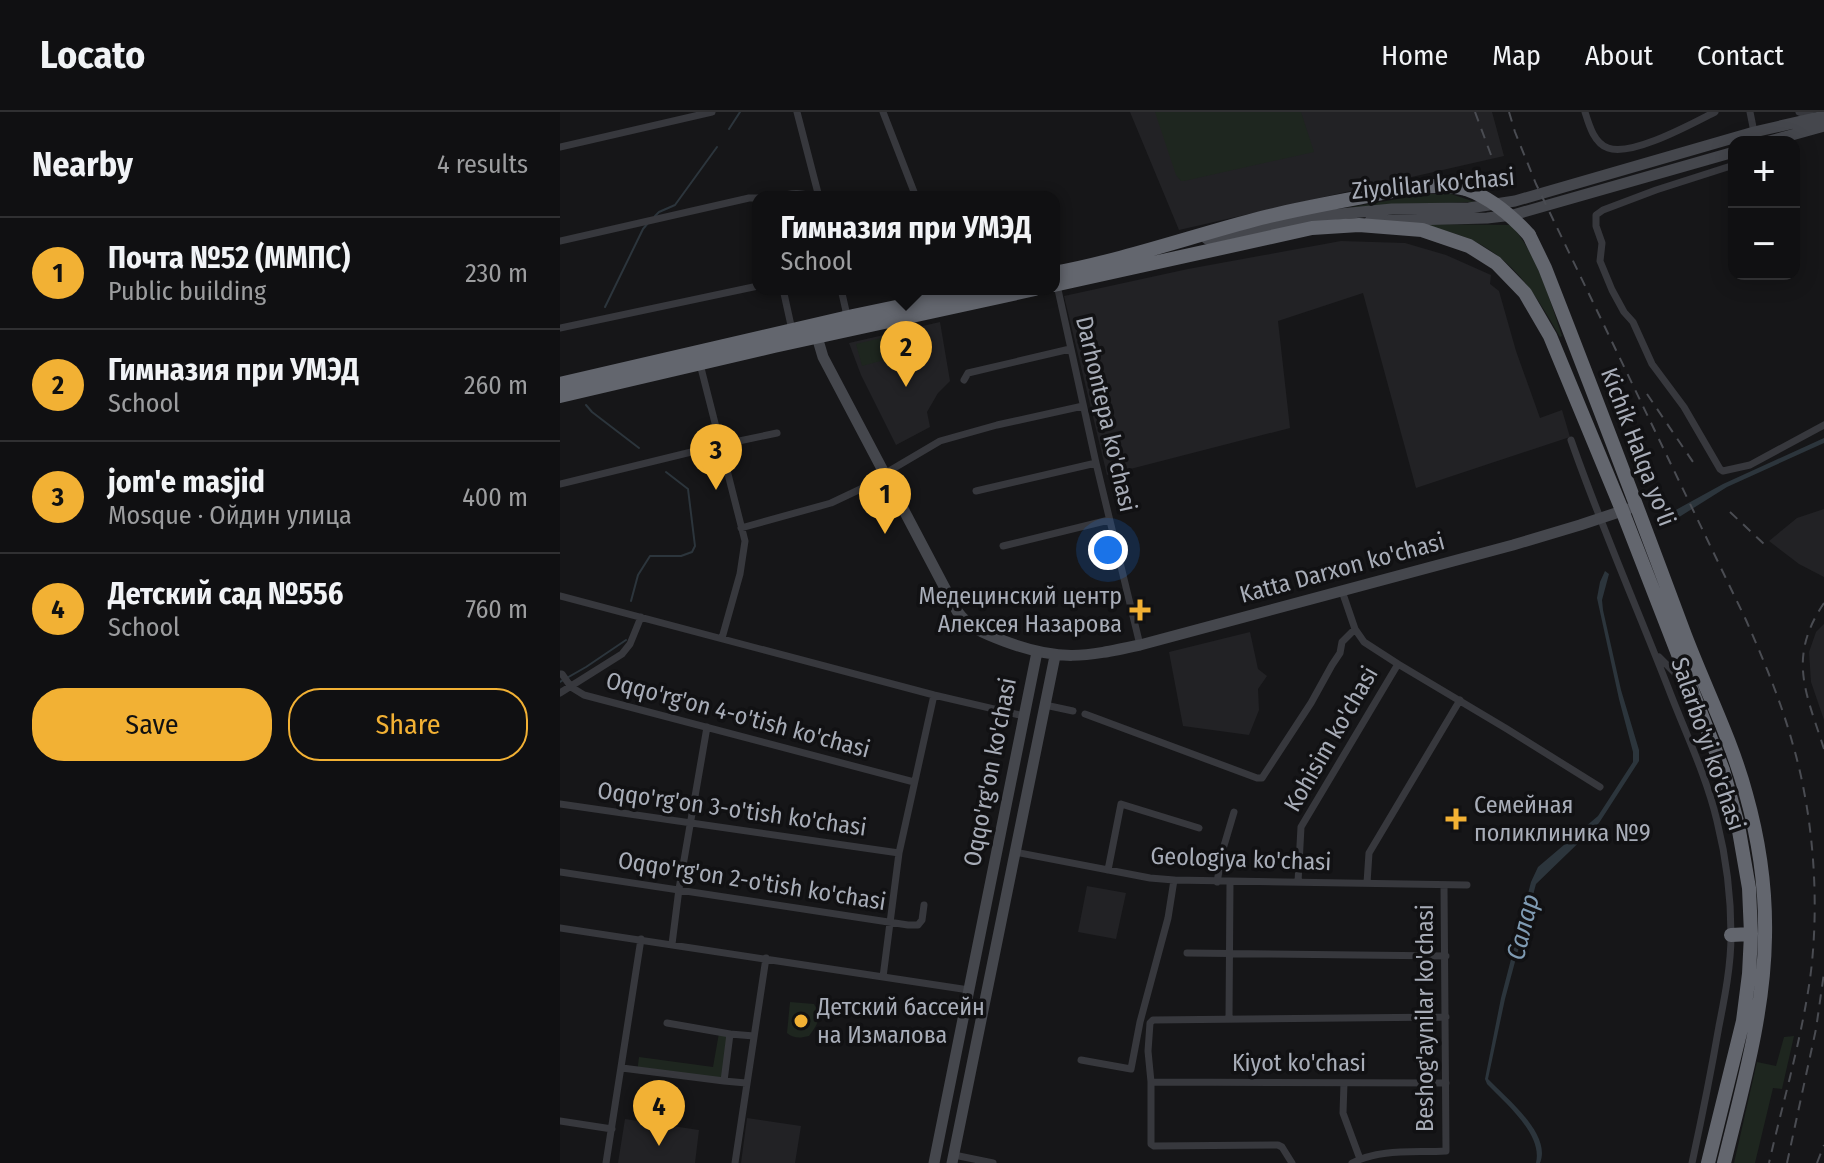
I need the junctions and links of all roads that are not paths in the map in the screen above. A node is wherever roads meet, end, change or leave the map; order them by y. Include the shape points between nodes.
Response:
1 (712, 112) edge
2 (797, 112) edge
3 (883, 112) edge
4 (1585, 112) edge
5 (1715, 112) edge
6 (1750, 112) edge
7 (1799, 112) edge
8 (1823, 120) edge
9 (1754, 132) junction
10 (1782, 136) edge
11 (560, 147) edge
12 (1728, 154) edge
13 (1664, 159) junction
14 (1728, 167) edge
15 (1668, 172) junction
16 (817, 191) edge
17 (914, 191) edge
18 (752, 198) edge
19 (1322, 227) junction
20 (560, 241) edge
21 (1088, 266) junction
22 (1060, 277) edge
23 (1060, 278) edge
24 (752, 287) edge
25 (784, 295) edge
26 (842, 295) edge
27 (945, 295) edge
28 (1003, 295) edge
29 (1058, 295) edge
30 (843, 325) junction
31 (560, 328) edge
32 (792, 331) junction
33 (815, 332) junction
34 (1070, 349) junction
35 (700, 364) junction
36 (964, 380) dead end
37 (560, 384) edge
38 (560, 396) edge
39 (1083, 406) junction
40 (1824, 425) edge
41 (777, 433) dead end
42 (1571, 440) dead end
43 (720, 445) junction
44 (1096, 463) junction
45 (885, 476) junction
46 (560, 484) edge
47 (976, 491) dead end
48 (1630, 508) junction
49 (1600, 517) junction
50 (1109, 520) junction
51 (741, 528) junction
52 (1003, 546) dead end
53 (1342, 591) junction
54 (560, 596) edge
55 (641, 617) junction
56 (1355, 629) junction
57 (722, 638) junction
58 (1140, 645) junction
59 (1037, 652) junction
60 (1655, 652) junction
61 (1055, 656) junction
62 (1398, 664) junction
63 (566, 680) edge
64 (1691, 690) junction
65 (560, 693) edge
66 (934, 695) junction
67 (1460, 700) junction
68 (1045, 705) junction
69 (1073, 711) dead end
70 (1085, 714) dead end
71 (1024, 716) junction
72 (707, 727) junction
73 (914, 782) junction
74 (1600, 787) dead end
75 (560, 804) edge
76 (1234, 812) dead end
77 (691, 823) junction
78 (1746, 824) junction
79 (1199, 828) dead end
80 (1015, 852) junction
81 (899, 853) junction
82 (1108, 870) junction
83 (560, 872) edge
84 (1174, 880) junction
85 (1217, 882) junction
86 (1230, 882) junction
87 (1298, 882) junction
88 (1367, 883) junction
89 (1444, 885) junction
90 (1467, 885) dead end
91 (679, 889) junction
92 (924, 905) dead end
93 (985, 912) junction
94 (1003, 915) junction
95 (890, 922) junction
96 (560, 928) edge
97 (1751, 934) junction
98 (1731, 935) junction
99 (641, 939) junction
100 (672, 944) junction
101 (1187, 953) dead end
102 (1229, 954) junction
103 (1446, 956) junction
104 (766, 958) junction
105 (883, 977) junction
106 (969, 990) junction
107 (987, 993) junction
108 (1446, 1017) junction
109 (1229, 1018) junction
110 (667, 1023) dead end
111 (730, 1034) junction
112 (754, 1036) junction
113 (1081, 1060) dead end
114 (622, 1068) junction
115 (724, 1081) junction
116 (1151, 1082) junction
117 (746, 1083) junction
118 (1344, 1083) junction
119 (1446, 1083) junction
120 (560, 1121) edge
121 (612, 1129) junction
122 (953, 1159) edge
123 (1356, 1161) edge
124 (606, 1163) edge
125 (735, 1163) edge
126 (934, 1163) edge
127 (993, 1163) edge
128 (1292, 1163) edge
129 (1692, 1163) edge
130 (1708, 1163) edge
131 (1724, 1163) edge

1 - 11 street
2 - 16 street
3 - 17 street
4 - 5 street via 1595,140 1618,150 1659,140
6 - 9 street
7 - 8 street
8 - 9 main road, Ziyolilar ko'chasi
8 - 10 main road
9 - 13 main road, Ziyolilar ko'chasi
12 - 15 main road, Ziyolilar ko'chasi
13 - 15 main road
13 - 21 main road, Ziyolilar ko'chasi via 1504,204 1309,217
14 - 40 street via 1596,215 1600,261 1652,364 1720,469 1750,465
15 - 19 main road, Ziyolilar ko'chasi via 1513,215
18 - 20 street
19 - 23 highway, Kichik Halqa yo'li
19 - 48 highway, Kichik Halqa yo'li via 1385,226 1432,233 1477,250 1505,271 1550,336
21 - 22 highway, Kichik Halqa yo'li
21 - 48 highway, Kichik Halqa yo'li, bridge via 1302,209 1422,187 1466,189 1503,209 1529,235
24 - 31 street
25 - 32 street
26 - 30 street
27 - 30 highway
28 - 30 highway
29 - 34 street, Darhontepa ko'chasi
30 - 33 highway
32 - 33 highway
32 - 37 highway
33 - 35 highway
33 - 45 main road, Oqqo'rg'on ko'chasi
34 - 36 street via 968,373
34 - 39 street, Darhontepa ko'chasi
35 - 38 highway
35 - 43 street
39 - 44 street, Darhontepa ko'chasi
39 - 45 street via 940,441
41 - 43 street
42 - 49 street, Salarbo'yi ko'chasi
43 - 46 street
43 - 51 street
44 - 47 street
44 - 50 street, Darhontepa ko'chasi
45 - 51 street via 831,503
45 - 59 main road, Oqqo'rg'on ko'chasi via 964,620 979,631
48 - 49 main road, Katta Darxon ko'chasi
48 - 64 highway, Kichik Halqa yo'li
48 - 78 highway, Kichik Halqa yo'li via 1742,780
49 - 53 main road, Katta Darxon ko'chasi
49 - 60 street, Salarbo'yi ko'chasi
50 - 52 street
50 - 58 street, Darhontepa ko'chasi
51 - 57 street via 742,564
53 - 56 street
53 - 58 main road, Katta Darxon ko'chasi
54 - 55 street
55 - 57 street
55 - 63 street via 622,654
56 - 62 street via 1364,642
56 - 70 street via 1342,642 1311,703 1262,778
57 - 66 street
58 - 61 main road, Katta Darxon ko'chasi
59 - 61 main road, Katta Darxon ko'chasi
59 - 71 main road, Oqqo'rg'on ko'chasi
60 - 64 street
60 - 98 street, Salarbo'yi ko'chasi via 1717,819
61 - 68 main road, Oqqo'rg'on ko'chasi
62 - 67 street
62 - 87 street, Kohisim ko'chasi via 1301,827
63 - 65 street
63 - 72 street, Oqqo'rg'on 4-o'tish ko'chasi via 584,695
64 - 78 highway, Kichik Halqa yo'li
66 - 71 street
66 - 73 street
67 - 74 street
67 - 88 street via 1369,853
68 - 69 street
68 - 80 main road, Oqqo'rg'on ko'chasi
71 - 93 main road, Oqqo'rg'on ko'chasi
72 - 73 street, Oqqo'rg'on 4-o'tish ko'chasi
72 - 77 street
73 - 81 street
75 - 77 street, Oqqo'rg'on 3-o'tish ko'chasi
76 - 85 street
77 - 81 street, Oqqo'rg'on 3-o'tish ko'chasi
77 - 91 street
78 - 97 highway, Kichik Halqa yo'li
78 - 131 highway, Kichik Halqa yo'li via 1763,887 1764,973
79 - 82 street via 1121,804
80 - 82 street, Geologiya ko'chasi
80 - 94 main road, Oqqo'rg'on ko'chasi
81 - 95 street
82 - 84 street, Geologiya ko'chasi
83 - 91 street, Oqqo'rg'on 2-o'tish ko'chasi
84 - 85 street, Geologiya ko'chasi
84 - 113 street via 1131,1069
85 - 86 street, Geologiya ko'chasi
86 - 87 street, Geologiya ko'chasi
86 - 102 street
87 - 88 street, Geologiya ko'chasi
88 - 89 street, Geologiya ko'chasi
89 - 90 street, Geologiya ko'chasi
89 - 103 street, Beshog'aynilar ko'chasi
91 - 95 street, Oqqo'rg'on 2-o'tish ko'chasi
91 - 100 street
92 - 95 street, Oqqo'rg'on 2-o'tish ko'chasi via 918,925
93 - 94 main road
93 - 106 main road, Oqqo'rg'on ko'chasi
94 - 107 main road, Oqqo'rg'on ko'chasi
95 - 105 street
96 - 99 street
97 - 98 highway
97 - 130 highway, Kichik Halqa yo'li via 1743,1021
98 - 129 street, Salarbo'yi ko'chasi via 1722,1014
99 - 100 street
99 - 114 street
100 - 104 street
101 - 102 street
102 - 103 street
102 - 109 street
103 - 108 street, Beshog'aynilar ko'chasi
104 - 105 street
104 - 112 street
105 - 106 street
106 - 107 main road
106 - 126 main road, Oqqo'rg'on ko'chasi
107 - 122 main road, Oqqo'rg'on ko'chasi
108 - 109 street
108 - 119 street, Beshog'aynilar ko'chasi
109 - 116 street via 1150,1023
110 - 111 street
111 - 112 street
111 - 115 street
112 - 117 street
114 - 115 street
114 - 121 street
115 - 117 street
116 - 118 street, Kiyot ko'chasi
116 - 128 street via 1154,1146 1278,1145
117 - 125 street
118 - 119 street, Kiyot ko'chasi
118 - 123 street via 1343,1113
119 - 123 street, Beshog'aynilar ko'chasi via 1446,1151 1398,1152
120 - 121 street
121 - 124 street
122 - 127 street

